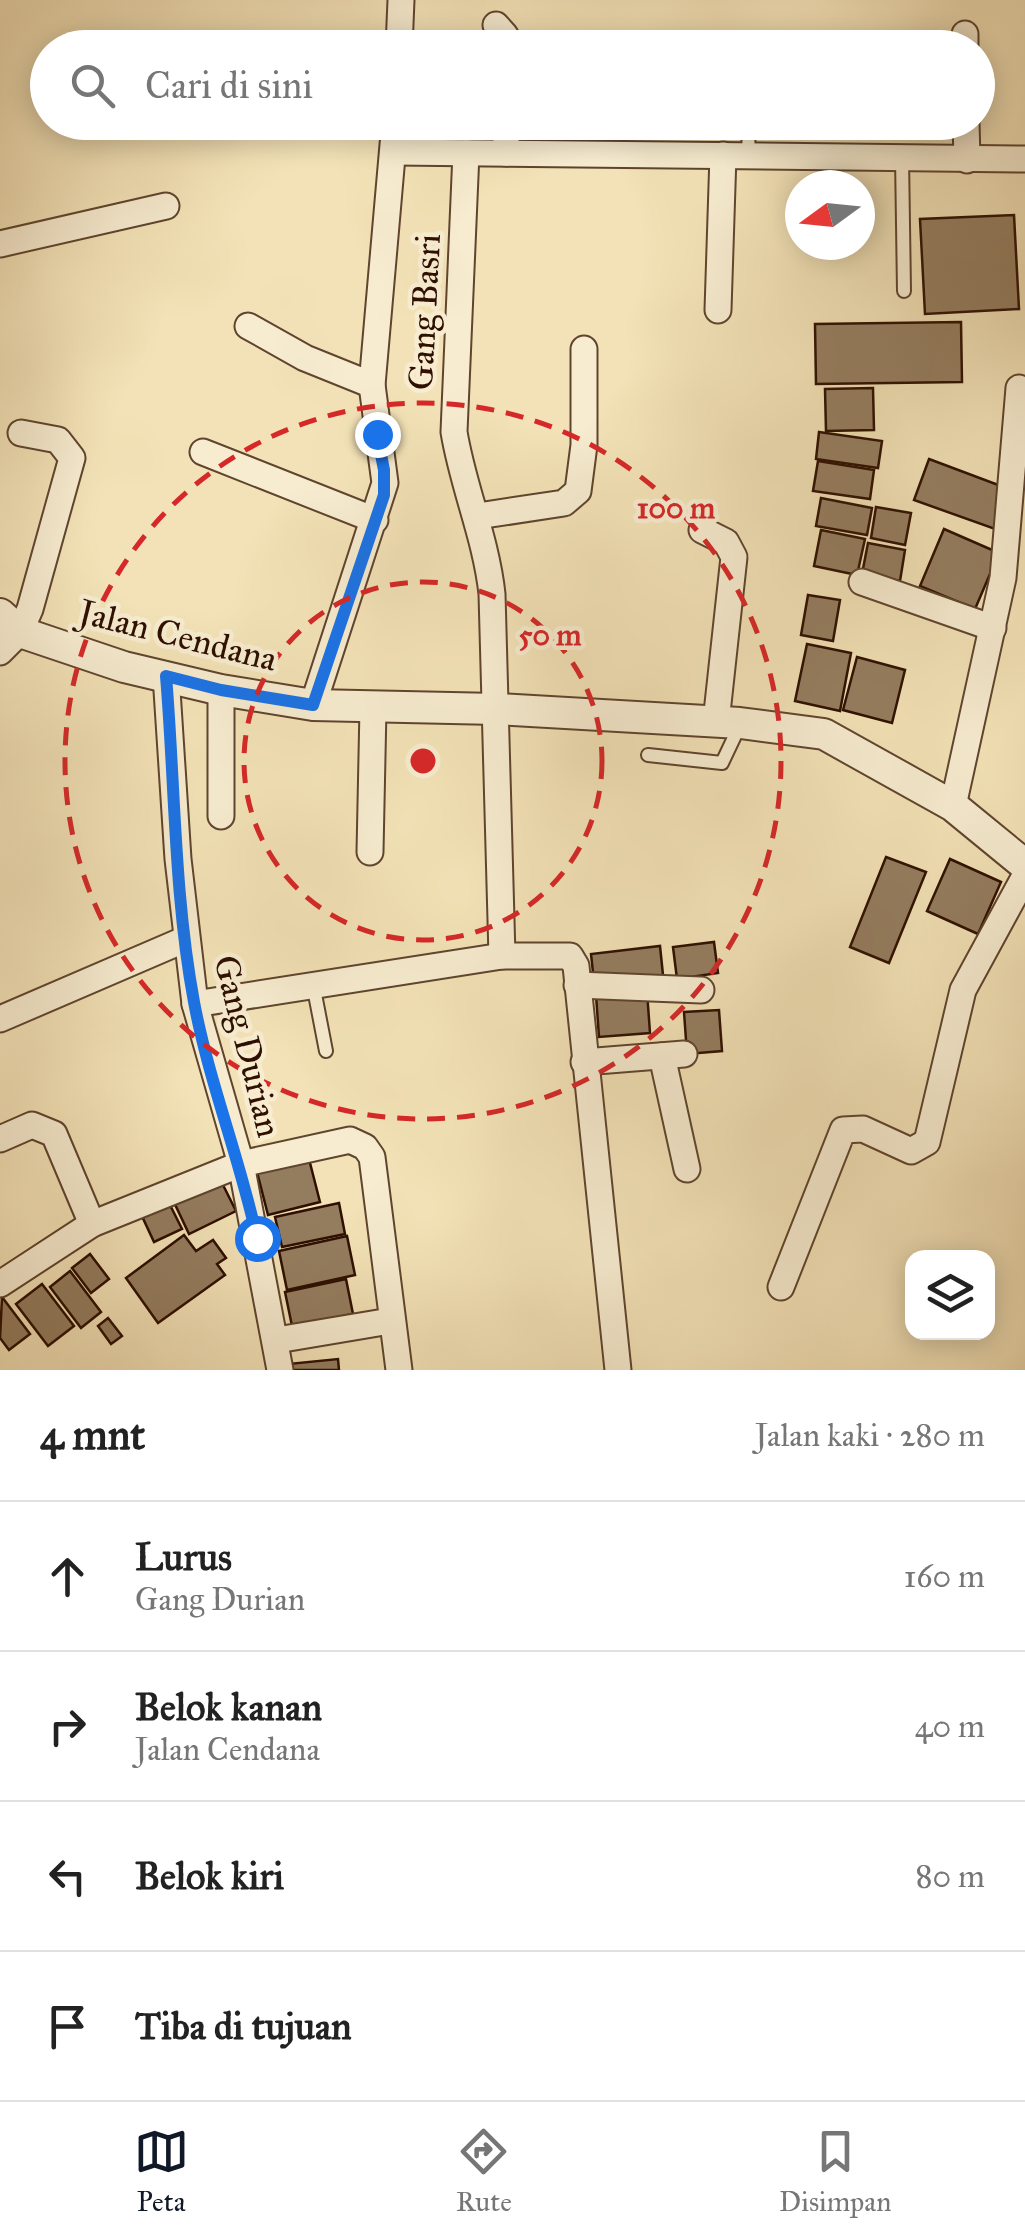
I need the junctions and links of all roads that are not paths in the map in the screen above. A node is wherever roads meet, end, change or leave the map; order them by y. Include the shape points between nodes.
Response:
1 (401, 0) edge
2 (400, 30) edge
3 (395, 140) edge
4 (506, 140) edge
5 (742, 140) edge
6 (966, 140) edge
7 (394, 152) junction
8 (466, 153) junction
9 (506, 154) junction
10 (736, 156) junction
11 (902, 158) junction
12 (1025, 159) edge
13 (967, 160) junction
14 (166, 206) dead end
15 (0, 244) edge
16 (904, 291) dead end
17 (718, 310) dead end
18 (248, 326) dead end
19 (584, 349) dead end
20 (372, 385) junction
21 (1018, 388) dead end
22 (21, 433) dead end
23 (202, 452) dead end
24 (478, 516) junction
25 (375, 520) junction
26 (702, 530) dead end
27 (1014, 576) edge
28 (862, 582) dead end
29 (993, 628) junction
30 (7, 633) edge
31 (166, 676) junction
32 (221, 690) junction
33 (313, 705) junction
34 (373, 708) junction
35 (497, 709) junction
36 (728, 722) junction
37 (648, 755) dead end
38 (953, 806) junction
39 (221, 816) dead end
40 (370, 852) dead end
41 (1025, 866) edge
42 (1025, 876) edge
43 (186, 938) junction
44 (502, 956) junction
45 (577, 984) junction
46 (314, 988) junction
47 (701, 990) dead end
48 (194, 1004) junction
49 (0, 1019) edge
50 (326, 1051) dead end
51 (584, 1062) junction
52 (0, 1138) edge
53 (241, 1164) junction
54 (687, 1169) dead end
55 (92, 1224) junction
56 (0, 1284) edge
57 (781, 1288) dead end
58 (390, 1322) junction
59 (277, 1340) junction
60 (280, 1370) edge
61 (399, 1370) edge
62 (618, 1370) edge

1 - 2 street
3 - 7 street
4 - 9 street
5 - 10 lane
6 - 13 street
7 - 8 street
7 - 20 street
8 - 9 street
8 - 24 street, Gang Basri via 454,432
9 - 10 street
10 - 11 street
10 - 17 street
11 - 13 street
11 - 16 lane
12 - 13 street
14 - 15 street
18 - 20 street
19 - 24 street via 578,491 564,503
20 - 25 street via 386,483
21 - 27 street
22 - 30 street via 58,440 72,458
23 - 25 street
24 - 35 street, Gang Basri via 492,594
25 - 33 street
26 - 36 street via 726,542 734,557
27 - 29 street
28 - 29 street
29 - 38 street
30 - 31 street, Jalan Cendana
31 - 32 street, Jalan Cendana
31 - 43 street, Gang Durian
32 - 33 street, Jalan Cendana
32 - 39 street
33 - 34 street, Jalan Cendana
34 - 35 street, Jalan Cendana
34 - 40 street
35 - 36 street, Jalan Cendana
35 - 44 street, Gang Basri
36 - 37 lane via 722,763
36 - 38 street, Jalan Cendana via 824,734
38 - 41 street, Jalan Cendana
42 - 57 street via 963,990 927,1142 912,1151 863,1129 842,1130
43 - 48 street, Gang Durian
43 - 49 street
44 - 45 street via 566,954 576,966
44 - 46 street
45 - 47 street
45 - 51 street
46 - 48 street
46 - 50 lane
48 - 53 street, Gang Durian
51 - 54 street via 673,1055
51 - 62 street
52 - 55 street via 32,1125 54,1134
53 - 55 street
53 - 58 street via 342,1140 369,1150
53 - 59 street, Gang Durian
55 - 56 street
58 - 59 street
58 - 61 street
59 - 60 street, Gang Durian

